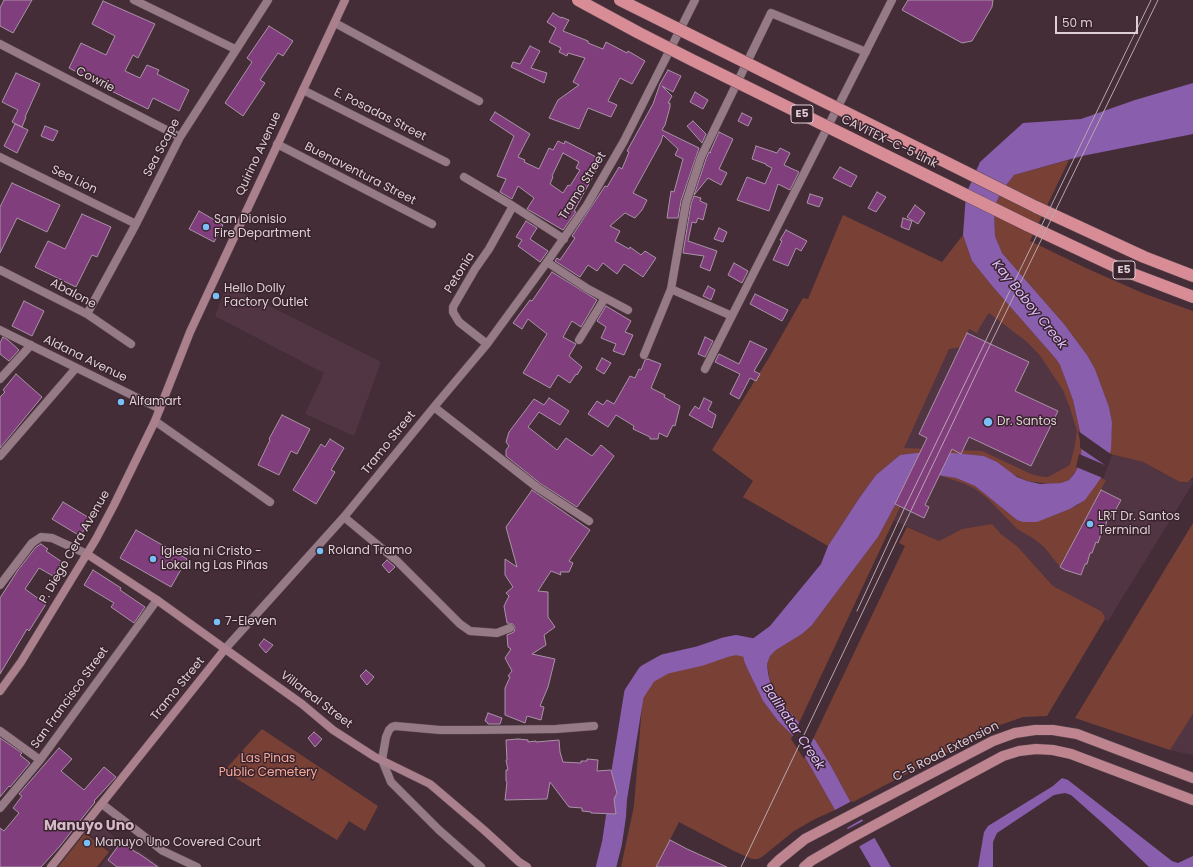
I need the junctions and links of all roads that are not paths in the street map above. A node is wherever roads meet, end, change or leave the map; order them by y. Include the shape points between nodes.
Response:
1 (134, 0) edge
2 (155, 0) edge
3 (268, 0) edge
4 (345, 0) edge
5 (578, 0) edge
6 (620, 0) edge
7 (696, 0) edge
8 (892, 0) edge
9 (151, 8) junction
10 (335, 22) junction
11 (0, 44) edge
12 (235, 49) junction
13 (866, 52) junction
14 (303, 90) junction
15 (479, 101) dead end
16 (180, 137) junction
17 (277, 144) junction
18 (0, 157) edge
19 (446, 162) dead end
20 (464, 177) dead end
21 (513, 206) junction
22 (136, 224) junction
23 (432, 224) dead end
24 (564, 239) junction
25 (547, 262) junction
26 (0, 270) edge
27 (1193, 276) edge
28 (671, 289) junction
29 (605, 298) junction
30 (1193, 298) edge
31 (628, 310) dead end
32 (87, 314) junction
33 (732, 316) junction
34 (0, 330) edge
35 (579, 340) dead end
36 (131, 344) dead end
37 (487, 344) junction
38 (31, 345) junction
39 (644, 355) dead end
40 (76, 368) junction
41 (706, 369) dead end
42 (0, 380) edge
43 (434, 407) junction
44 (160, 409) junction
45 (155, 421) junction
46 (0, 456) edge
47 (270, 502) dead end
48 (344, 517) junction
49 (589, 521) dead end
50 (86, 554) junction
51 (0, 585) edge
52 (157, 600) junction
53 (510, 628) dead end
54 (225, 649) junction
55 (0, 691) edge
56 (594, 726) dead end
57 (0, 731) edge
58 (40, 760) junction
59 (382, 760) junction
60 (1193, 778) edge
61 (1193, 800) edge
62 (102, 804) junction
63 (0, 808) edge
64 (51, 867) edge
65 (197, 867) edge
66 (481, 867) edge
67 (527, 867) edge
68 (772, 867) edge
69 (804, 867) edge

1 - 9 street
2 - 9 street
3 - 12 street, Sea Scape
4 - 10 street, Quirino Avenue
5 - 30 highway, CAVITEX–C-5 Link / E5, bridge via 1027,225 1119,268
6 - 27 highway, CAVITEX–C-5 Link / E5, bridge via 1066,222
7 - 24 street, Tramo Street via 624,141 587,206
8 - 13 street
9 - 12 street
10 - 14 street, Quirino Avenue
10 - 15 street
11 - 16 street, Cowrie
12 - 16 street, Sea Scape
13 - 28 street via 771,13 701,157 686,203
13 - 33 street
14 - 17 street, Quirino Avenue
14 - 19 street, E. Posadas Street
16 - 22 street, Sea Scape
17 - 23 street, Buenaventura Street
17 - 44 street, Quirino Avenue via 190,332
18 - 22 street, Sea Lion
20 - 21 street
21 - 24 street
21 - 37 street, Petonia via 452,312 459,322
22 - 32 street, Sea Scape
24 - 25 street, Tramo Street
25 - 29 street
25 - 37 street, Tramo Street
26 - 32 street, Abalone
28 - 33 street
28 - 39 street
29 - 31 street
29 - 35 street
32 - 36 street, Abalone
33 - 41 street
34 - 38 street, Aldana Avenue
37 - 43 street, Tramo Street
38 - 40 street, Aldana Avenue
38 - 42 street
40 - 44 street, Aldana Avenue
40 - 46 street
43 - 48 street, Tramo Street
43 - 49 street via 538,488
44 - 45 street, P. Diego Cera Avenue
45 - 47 street
45 - 50 street, P. Diego Cera Avenue via 114,505
48 - 53 street via 397,561 470,631 497,633
48 - 54 street, Tramo Street
50 - 51 street via 52,538 41,537 32,542
50 - 52 street, Villareal Street
50 - 55 street, P. Diego Cera Avenue via 21,662
52 - 54 street, Villareal Street
52 - 58 street, San Francisco Street
54 - 59 street, Villareal Street via 302,704 333,730
54 - 62 street, Tramo Street
56 - 59 street via 556,729 440,730 395,726 389,730 386,737
57 - 58 street
58 - 63 street, San Francisco Street
59 - 66 street via 397,790
59 - 67 street, Villareal Street via 430,784
60 - 68 main road, C-5 Road Extension via 1076,734 1053,730 1015,733 993,741 806,839
61 - 69 main road via 1071,754 1036,749 1019,751 1003,756 849,839
62 - 64 street, Tramo Street
62 - 65 street via 163,850

